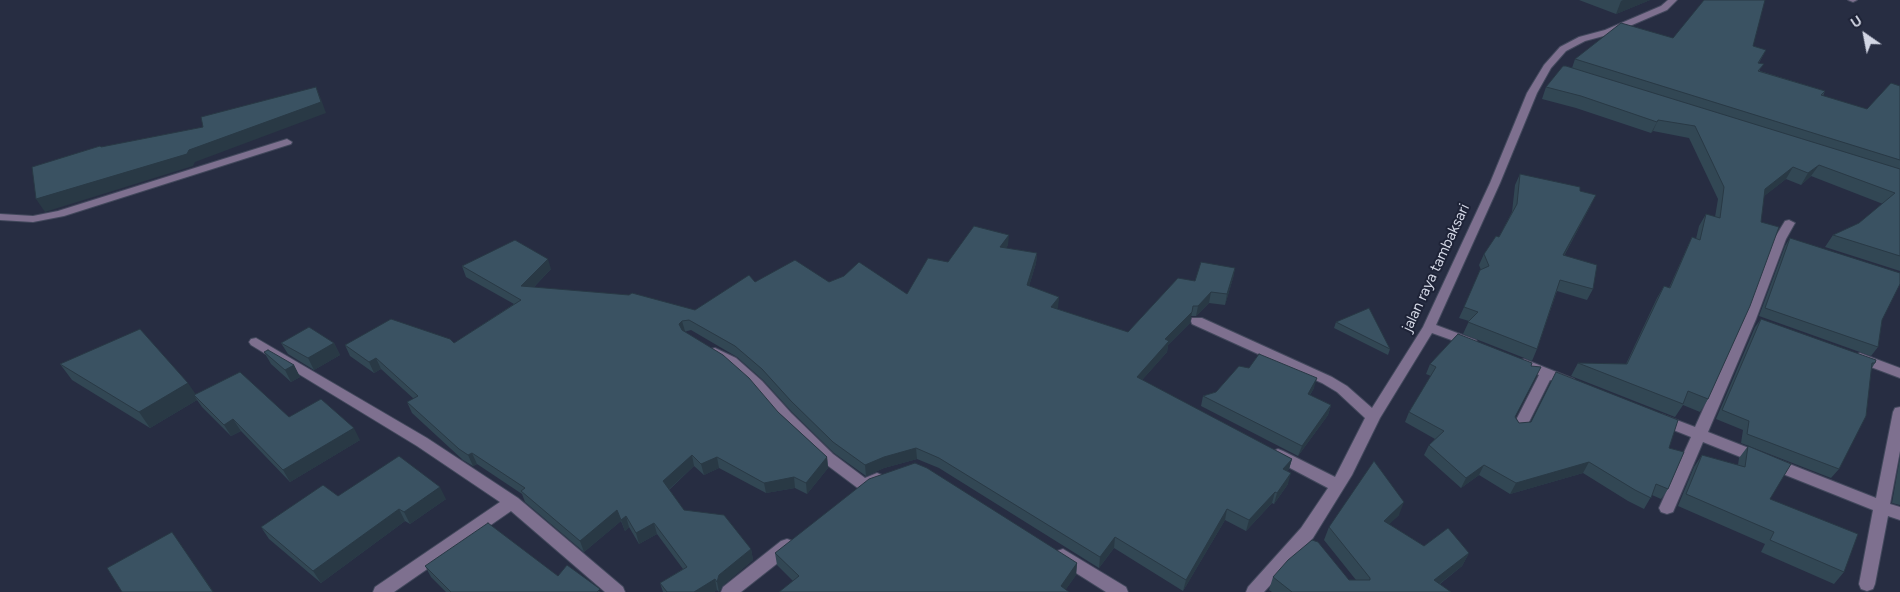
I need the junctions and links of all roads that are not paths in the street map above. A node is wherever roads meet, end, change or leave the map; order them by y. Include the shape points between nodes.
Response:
1 (1673, 0) edge
2 (287, 142) dead end
3 (0, 216) edge
4 (1789, 223) dead end
5 (1197, 321) dead end
6 (1429, 327) junction
7 (256, 342) dead end
8 (706, 346) edge
9 (1484, 348) edge
10 (1844, 353) edge
11 (1511, 359) edge
12 (1900, 373) edge
13 (1547, 374) junction
14 (1583, 388) edge
15 (1646, 412) edge
16 (1900, 412) edge
17 (1374, 417) junction
18 (1519, 428) edge
19 (1699, 434) junction
20 (1269, 450) edge
21 (890, 474) edge
22 (864, 485) junction
23 (1338, 486) junction
24 (849, 497) edge
25 (512, 502) junction
26 (1881, 506) junction
27 (1667, 508) dead end
28 (1900, 514) edge
29 (1307, 533) junction
30 (796, 538) edge
31 (1047, 546) edge
32 (1319, 548) edge
33 (1867, 584) dead end
34 (381, 592) edge
35 (617, 592) edge
36 (729, 592) edge
37 (1120, 592) edge
38 (1254, 592) edge

1 - 6 street, jalan raya tambaksari via 1664,8 1563,49 1532,93
2 - 3 street via 60,214 33,219
4 - 19 street via 1755,320
5 - 17 street via 1327,380
6 - 9 street
6 - 17 street, jalan raya tambaksari
7 - 25 street via 422,442
8 - 22 street via 751,379 828,458
10 - 12 street
11 - 13 street
13 - 14 street
13 - 18 street
15 - 19 street
16 - 26 street
17 - 23 street, jalan raya tambaksari
19 - 26 street
19 - 27 street
20 - 23 street
21 - 22 street
22 - 24 street
23 - 29 street, jalan raya tambaksari
25 - 34 street
25 - 35 street
26 - 28 street
26 - 33 street
29 - 32 street
29 - 38 street, jalan raya tambaksari
30 - 36 street
31 - 37 street

